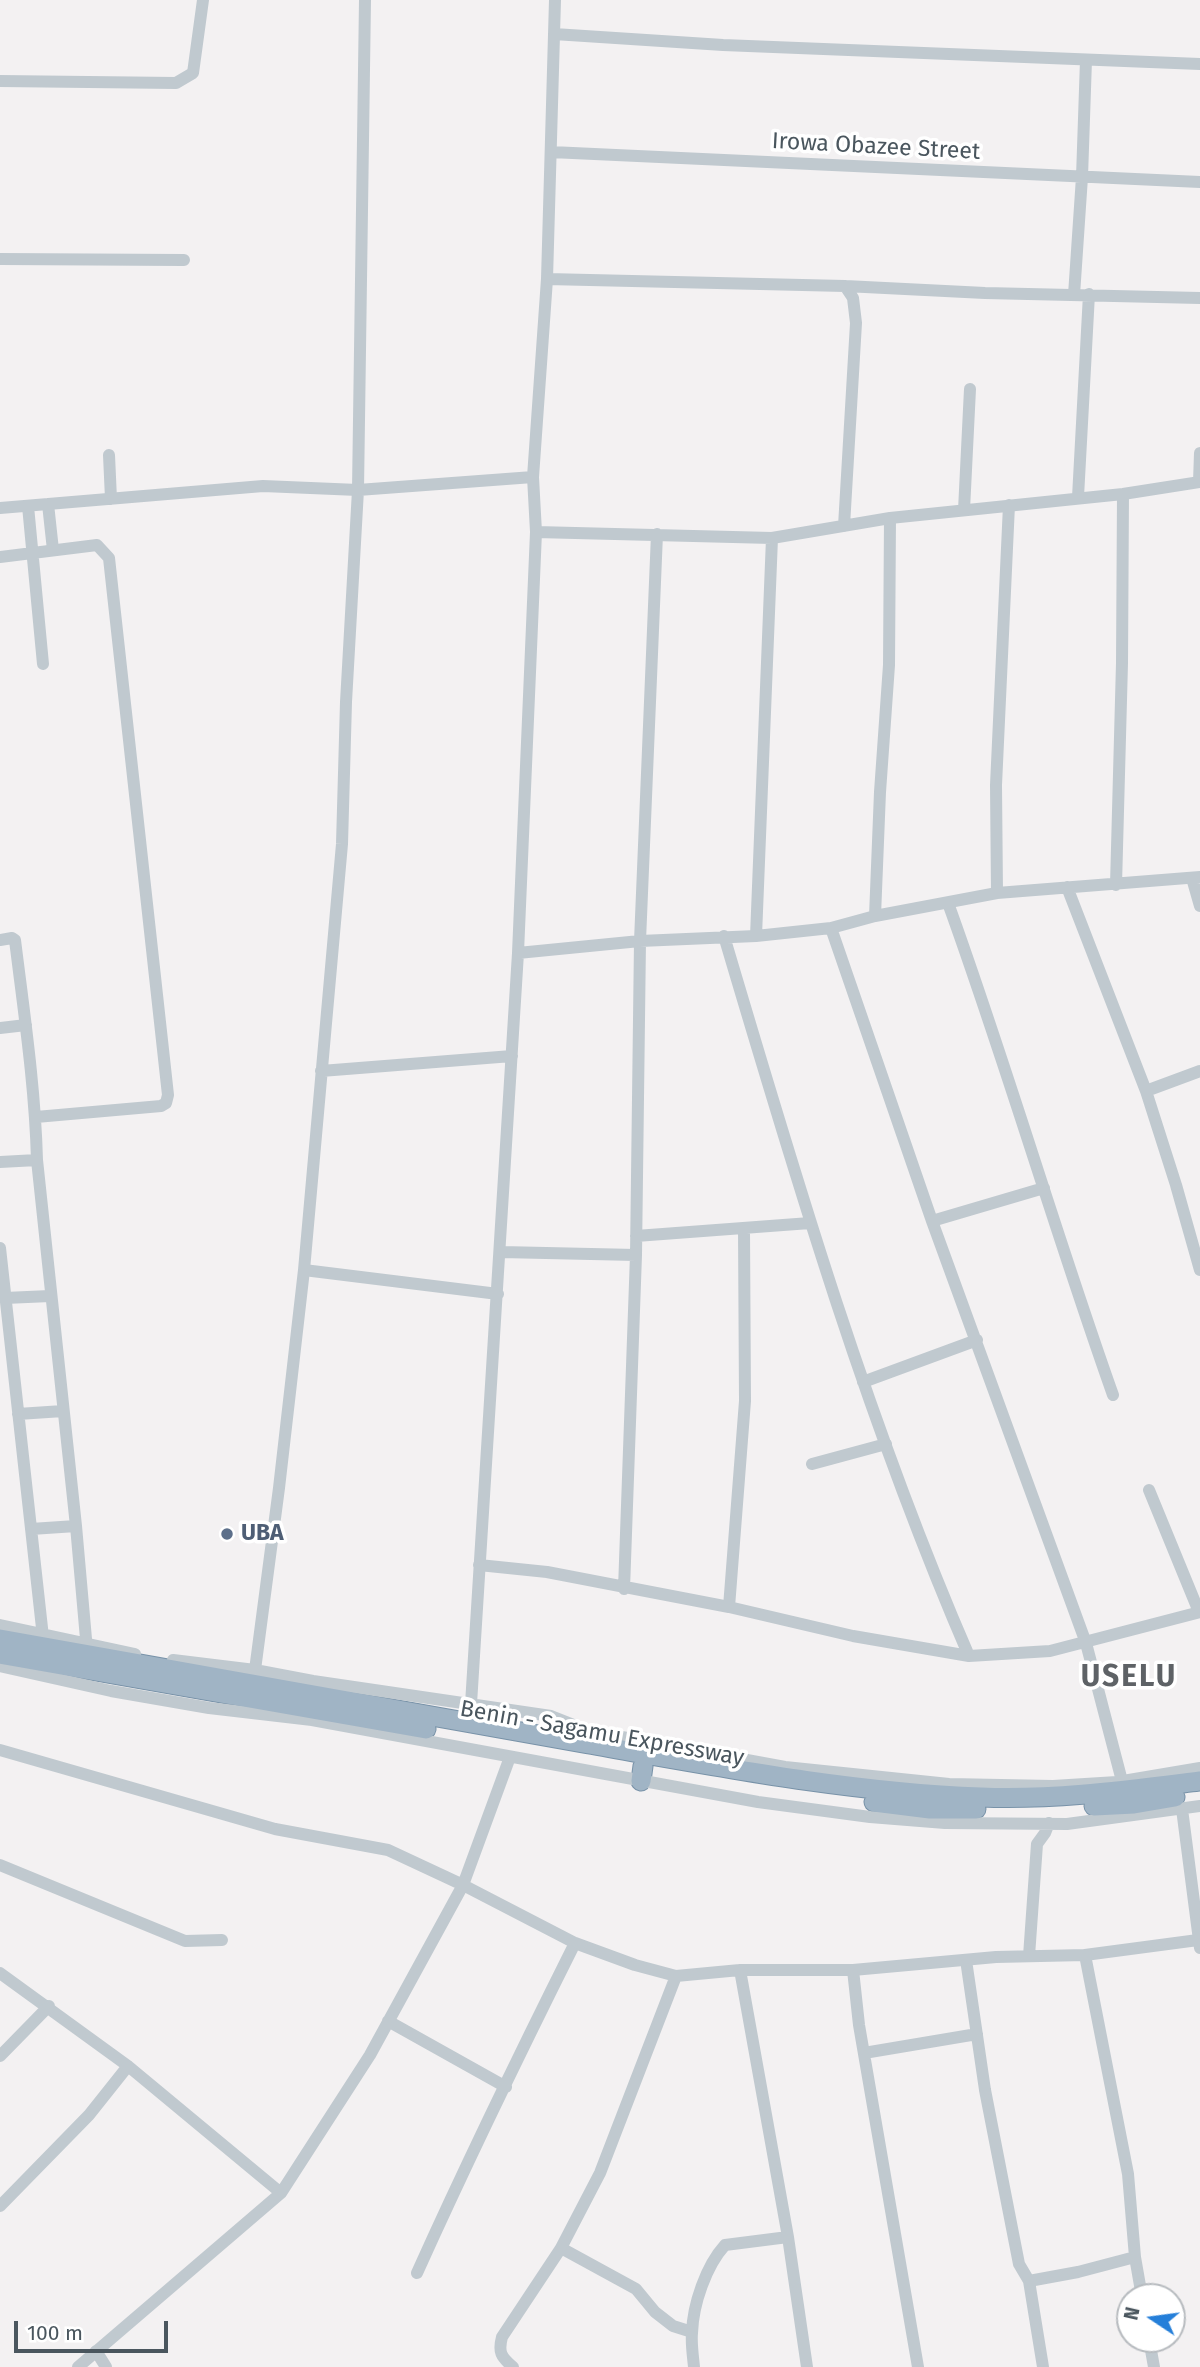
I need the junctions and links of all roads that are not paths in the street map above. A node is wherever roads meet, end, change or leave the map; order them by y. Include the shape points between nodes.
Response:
1 (203, 0) edge
2 (365, 0) edge
3 (555, 0) edge
4 (554, 34) junction
5 (1086, 61) junction
6 (1200, 64) edge
7 (0, 82) edge
8 (551, 152) junction
9 (1082, 177) junction
10 (1200, 182) edge
11 (0, 259) edge
12 (184, 260) dead end
13 (547, 279) junction
14 (851, 290) junction
15 (1074, 295) junction
16 (1089, 295) junction
17 (1200, 298) edge
18 (970, 389) dead end
19 (1200, 453) edge
20 (109, 455) dead end
21 (533, 477) junction
22 (1199, 482) edge
23 (358, 490) junction
24 (1123, 494) junction
25 (1078, 498) junction
26 (111, 499) junction
27 (48, 504) junction
28 (1009, 505) junction
29 (28, 506) junction
30 (0, 508) edge
31 (964, 510) junction
32 (890, 518) junction
33 (844, 526) junction
34 (536, 532) junction
35 (657, 534) junction
36 (772, 538) junction
37 (52, 550) junction
38 (33, 552) junction
39 (0, 557) edge
40 (43, 664) dead end
41 (1196, 878) edge
42 (1116, 885) junction
43 (1067, 887) junction
44 (997, 893) junction
45 (948, 902) junction
46 (1200, 906) edge
47 (876, 916) junction
48 (831, 928) junction
49 (724, 936) junction
50 (756, 936) junction
51 (0, 940) edge
52 (640, 941) junction
53 (518, 953) junction
54 (26, 1025) junction
55 (0, 1028) edge
56 (512, 1056) junction
57 (1200, 1070) edge
58 (321, 1071) junction
59 (1146, 1091) junction
60 (36, 1117) junction
61 (37, 1160) junction
62 (0, 1162) edge
63 (1044, 1188) junction
64 (932, 1222) junction
65 (810, 1223) junction
66 (744, 1230) junction
67 (636, 1236) junction
68 (0, 1248) edge
69 (501, 1252) junction
70 (636, 1255) junction
71 (304, 1270) junction
72 (1200, 1270) edge
73 (498, 1294) junction
74 (50, 1296) junction
75 (5, 1298) junction
76 (976, 1340) junction
77 (863, 1382) junction
78 (1114, 1395) dead end
79 (63, 1411) junction
80 (18, 1414) junction
81 (886, 1444) junction
82 (812, 1464) dead end
83 (1149, 1490) dead end
84 (76, 1526) junction
85 (30, 1529) junction
86 (479, 1564) junction
87 (624, 1589) junction
88 (729, 1607) junction
89 (1200, 1612) edge
90 (0, 1625) edge
91 (0, 1639) edge
92 (43, 1639) junction
93 (1086, 1643) junction
94 (87, 1648) junction
95 (0, 1654) edge
96 (969, 1656) junction
97 (0, 1666) edge
98 (255, 1670) junction
99 (471, 1704) junction
100 (0, 1750) edge
101 (510, 1757) junction
102 (1200, 1768) edge
103 (642, 1773) junction
104 (1122, 1781) junction
105 (1200, 1781) edge
106 (1200, 1793) edge
107 (1200, 1806) edge
108 (1182, 1810) junction
109 (1049, 1824) junction
110 (0, 1865) edge
111 (463, 1885) junction
112 (222, 1940) dead end
113 (575, 1943) junction
114 (1199, 1944) edge
115 (1085, 1955) junction
116 (1029, 1956) junction
117 (966, 1959) junction
118 (740, 1970) junction
119 (853, 1970) junction
120 (0, 1973) edge
121 (676, 1976) junction
122 (49, 2006) junction
123 (388, 2021) junction
124 (977, 2034) junction
125 (864, 2053) junction
126 (0, 2056) edge
127 (128, 2066) junction
128 (506, 2087) junction
129 (281, 2193) junction
130 (0, 2206) edge
131 (788, 2237) junction
132 (561, 2248) junction
133 (1135, 2257) junction
134 (416, 2273) dead end
135 (1029, 2281) junction
136 (1140, 2283) edge
137 (692, 2332) junction
138 (96, 2351) junction
139 (78, 2367) edge
140 (106, 2367) edge
141 (513, 2367) edge
142 (694, 2367) edge
143 (807, 2367) edge
144 (918, 2367) edge
145 (1043, 2367) edge

1 - 7 street via 192,73 176,83
2 - 23 street
3 - 4 street
4 - 5 street
4 - 8 street
5 - 6 street
5 - 9 street
8 - 9 street, Irowa Obazee Street
8 - 13 street
9 - 10 street, Irowa Obazee Street
9 - 15 street
11 - 12 street
13 - 14 street
13 - 21 street
14 - 15 street
14 - 33 street via 855,365
15 - 16 street
16 - 17 street
16 - 25 street
18 - 31 street
19 - 22 street
20 - 26 street
21 - 23 street
21 - 34 street
22 - 24 street
23 - 26 street via 263,486
23 - 58 street via 342,844
24 - 25 street
24 - 42 street
25 - 28 street
26 - 27 street
27 - 29 street
27 - 37 street
28 - 31 street
28 - 44 street via 996,785
29 - 30 street
29 - 38 street
31 - 32 street
32 - 33 street
32 - 47 street via 889,665
33 - 36 street
34 - 35 street
34 - 53 street
35 - 36 street
35 - 52 street
36 - 50 street
37 - 38 street
37 - 60 street via 97,545 109,558 168,1095 161,1106
38 - 39 street
38 - 40 street
41 - 42 street
41 - 46 street
42 - 43 street
43 - 44 street
43 - 59 street
44 - 45 street
45 - 47 street
45 - 63 street
47 - 48 street
48 - 50 street
48 - 64 street
49 - 50 street
49 - 52 street
49 - 65 street
51 - 54 street via 15,940
52 - 53 street
52 - 67 street
53 - 56 street
54 - 55 street
54 - 60 street
56 - 58 street
56 - 69 street
57 - 59 street
58 - 71 street
59 - 72 street
60 - 61 street
61 - 62 street
61 - 74 street
63 - 64 street
63 - 78 street
64 - 76 street
65 - 66 street
65 - 77 street
66 - 67 street
66 - 88 street via 745,1401
67 - 70 street
68 - 75 street
69 - 70 street
69 - 73 street
70 - 87 street
71 - 73 street
71 - 98 street
73 - 86 street
74 - 75 street
74 - 79 street
75 - 80 street
76 - 77 street
76 - 93 street
77 - 81 street
79 - 80 street
79 - 84 street
80 - 85 street
81 - 82 street
81 - 96 street
83 - 89 street
84 - 85 street
84 - 94 street
85 - 92 street
86 - 87 street via 547,1572
86 - 99 street
87 - 88 street
88 - 96 street via 853,1636
89 - 93 street
90 - 92 street
91 - 92 highway
92 - 94 highway
93 - 96 street via 1050,1651
93 - 104 street
94 - 98 street
94 - 105 highway via 702,1764 855,1787 1031,1798
95 - 103 highway, Benin - Sagamu Expressway
97 - 101 street via 124,1693 347,1726
98 - 99 street
99 - 104 street via 551,1716 589,1731 785,1767 949,1784 1053,1786
100 - 111 street via 275,1829 388,1850
101 - 103 street
101 - 111 street
102 - 104 street
103 - 106 highway, Benin - Sagamu Expressway via 930,1809 1135,1804
103 - 109 street via 758,1802 870,1817
107 - 108 street
108 - 109 street
108 - 114 street
109 - 116 street via 1037,1844
110 - 112 street via 185,1941
111 - 113 street
111 - 123 street
113 - 121 street
113 - 128 street
114 - 115 street
115 - 116 street
115 - 133 street via 1128,2174
116 - 117 street
117 - 119 street
117 - 124 street
118 - 119 street
118 - 121 street
118 - 131 street
119 - 125 street
120 - 122 street
121 - 132 street via 600,2173
122 - 126 street
122 - 127 street
123 - 128 street
123 - 129 street
124 - 125 street
124 - 135 street via 1019,2264
125 - 144 street
127 - 129 street
127 - 130 street via 89,2115
128 - 134 street
129 - 138 street
131 - 137 street via 725,2245 712,2259 702,2285
131 - 143 street
132 - 137 street via 636,2289 673,2326
132 - 141 street via 502,2337 499,2352
133 - 135 street
133 - 136 street
135 - 145 street
137 - 142 street
138 - 139 street
138 - 140 street

